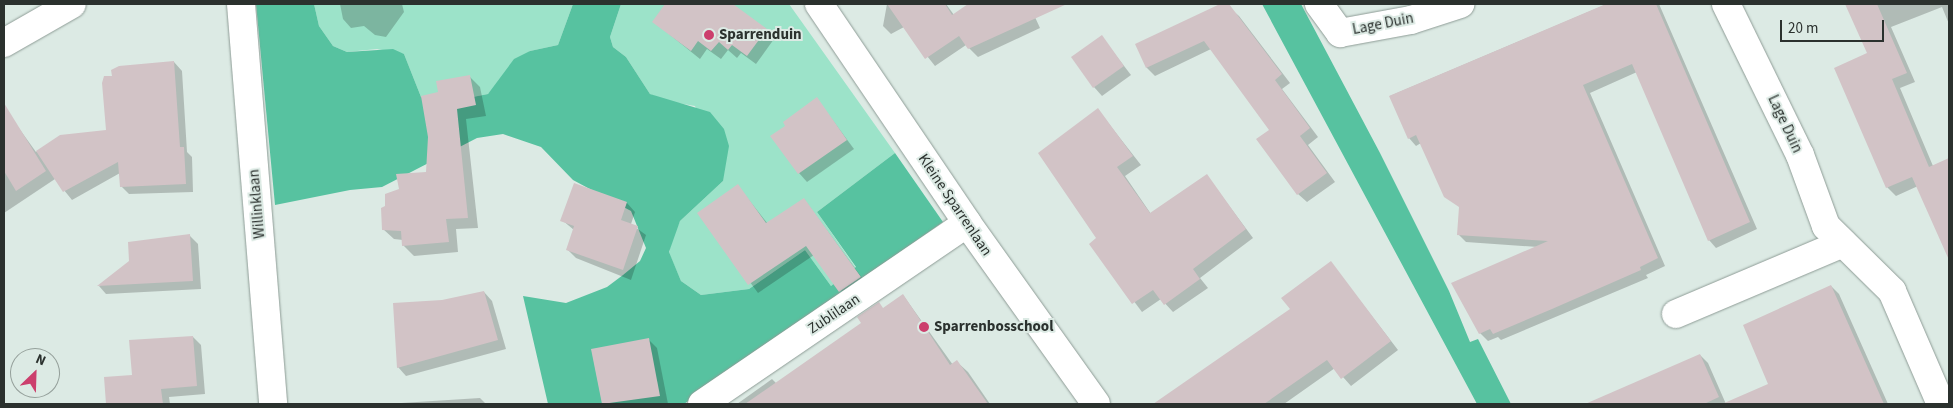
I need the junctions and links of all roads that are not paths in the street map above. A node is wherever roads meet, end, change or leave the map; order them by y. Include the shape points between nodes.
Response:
1 (72, 4) edge
2 (241, 4) edge
3 (819, 4) edge
4 (1319, 4) edge
5 (1460, 4) edge
6 (1726, 4) edge
7 (4, 43) edge
8 (966, 223) junction
9 (1843, 243) junction
10 (1676, 314) dead end
11 (273, 404) edge
12 (702, 404) edge
13 (1096, 404) edge
14 (1941, 404) edge

1 - 7 street
2 - 11 street, Willinklaan
3 - 8 street, Kleine Sparrenlaan
4 - 5 street, Lage Duin via 1340,33 1411,20
6 - 9 street, Lage Duin via 1800,155 1826,226
8 - 12 street, Zublilaan
8 - 13 street, Kleine Sparrenlaan
9 - 10 street
9 - 14 street, Lage Duin via 1892,291

